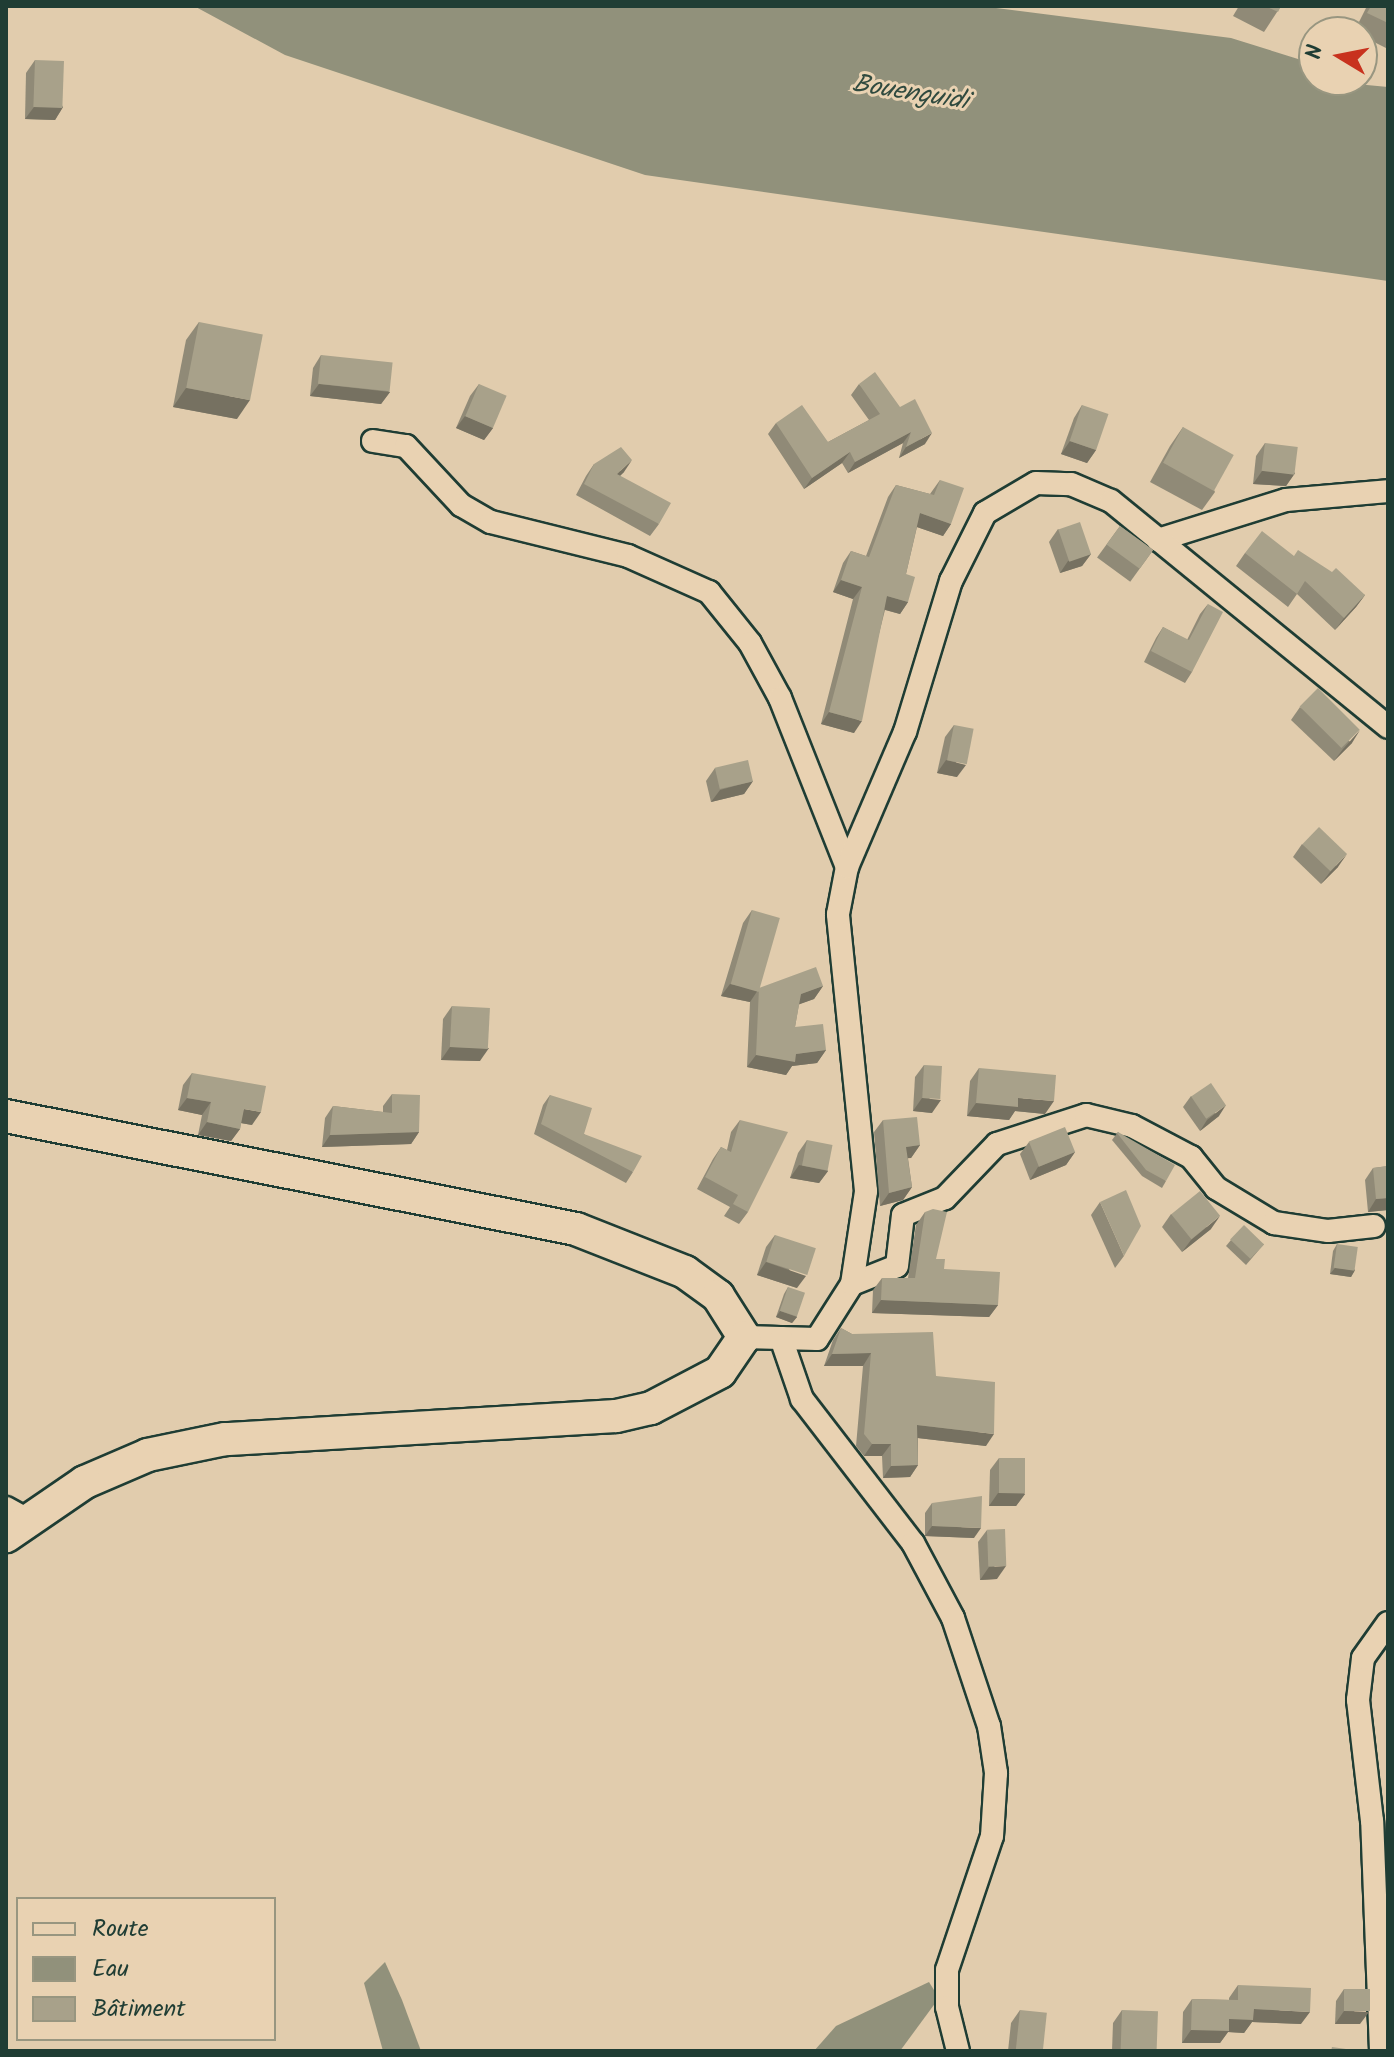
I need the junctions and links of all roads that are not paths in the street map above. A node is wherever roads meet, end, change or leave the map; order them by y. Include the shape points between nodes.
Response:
1 (373, 441) dead end
2 (1388, 491) edge
3 (1158, 540) junction
4 (1388, 727) edge
5 (847, 867) junction
6 (6, 1116) edge
7 (1374, 1226) dead end
8 (852, 1284) junction
9 (744, 1337) junction
10 (781, 1338) junction
11 (13, 1521) edge
12 (1388, 1623) edge
13 (958, 2051) edge
14 (1381, 2051) edge

1 - 5 street via 406,446 461,505 491,522 628,556 709,592 750,643 780,698
2 - 3 street via 1286,500
3 - 4 street
3 - 5 street via 1111,501 1071,484 1036,483 985,513 951,581 905,732
5 - 8 street via 838,969 866,1191
6 - 9 main road via 576,1229 685,1272 718,1296
7 - 8 street via 1328,1231 1274,1223 1216,1188 1191,1157 1132,1126 1086,1115 997,1144 945,1198 903,1215 897,1266
8 - 10 street via 817,1339
9 - 10 street
9 - 11 main road via 720,1372 651,1408 616,1416 225,1439 148,1455
10 - 13 street via 802,1399 913,1543 947,1606 989,1726 996,1773 992,1836 947,1970 947,2007
12 - 14 street via 1363,1658 1358,1700 1372,1821

